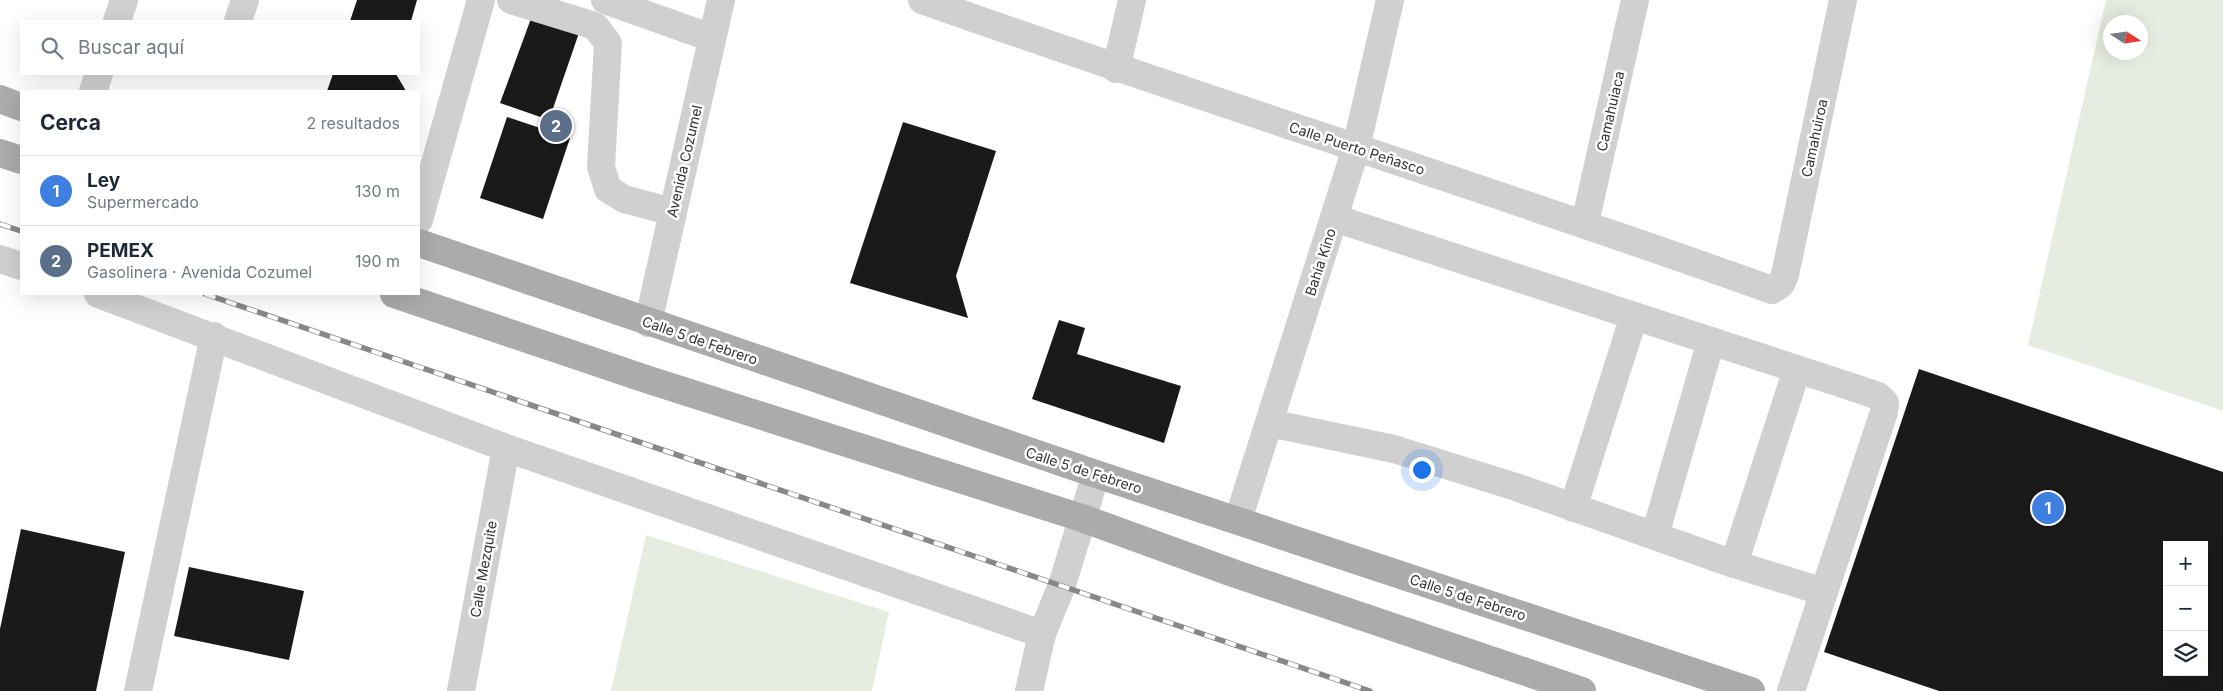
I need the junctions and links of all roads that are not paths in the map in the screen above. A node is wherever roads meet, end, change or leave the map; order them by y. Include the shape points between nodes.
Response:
1 (124, 0) edge
2 (245, 0) edge
3 (481, 0) edge
4 (511, 0) edge
5 (605, 0) edge
6 (721, 0) edge
7 (922, 0) edge
8 (1132, 0) edge
9 (1390, 0) edge
10 (1635, 0) edge
11 (1843, 0) edge
12 (117, 20) edge
13 (238, 20) edge
14 (712, 38) junction
15 (1116, 69) junction
16 (99, 75) edge
17 (93, 90) edge
18 (0, 100) edge
19 (20, 107) edge
20 (1356, 148) junction
21 (0, 152) edge
22 (20, 160) edge
23 (673, 212) junction
24 (420, 216) edge
25 (1334, 218) junction
26 (1585, 223) junction
27 (420, 243) edge
28 (0, 259) edge
29 (20, 266) edge
30 (1785, 275) joint
31 (101, 295) edge
32 (397, 295) edge
33 (1634, 316) junction
34 (648, 323) junction
35 (214, 336) junction
36 (1712, 341) junction
37 (1797, 369) junction
38 (1269, 423) junction
39 (506, 448) junction
40 (1096, 474) junction
41 (1573, 508) junction
42 (1082, 518) junction
43 (1238, 520) junction
44 (1654, 534) junction
45 (1734, 564) junction
46 (1824, 592) junction
47 (1042, 634) junction
48 (138, 691) edge
49 (461, 691) edge
50 (1029, 691) edge
51 (1582, 691) edge
52 (1751, 691) edge
53 (1791, 691) edge

1 - 12 street
2 - 13 street
3 - 24 street
4 - 23 street via 595,26 608,43 601,167 608,189 624,199
5 - 14 street
6 - 14 street, Avenida Cozumel
7 - 15 street, Calle Puerto Peñasco
8 - 15 street
9 - 20 street, Bahía Kino
10 - 26 street, Camahuiaca
11 - 30 street, Camahuiroa
14 - 23 street, Avenida Cozumel
15 - 20 street, Calle Puerto Peñasco
16 - 17 street
18 - 19 main road
20 - 25 street, Bahía Kino
20 - 26 street, Calle Puerto Peñasco
21 - 22 main road
23 - 34 street, Avenida Cozumel
25 - 33 street
25 - 38 street, Bahía Kino
26 - 30 street, Calle Puerto Peñasco via 1772,290 1781,284
27 - 34 main road, Calle 5 de Febrero
28 - 29 street
31 - 35 street
32 - 42 main road via 649,380
33 - 36 street
33 - 41 street
34 - 40 main road, Calle 5 de Febrero
35 - 39 street
35 - 48 street
36 - 37 street
36 - 44 street
37 - 45 street
37 - 46 street via 1878,396 1885,403
38 - 41 street via 1394,449
38 - 43 street, Bahía Kino
39 - 47 street
39 - 49 street, Calle Mezquite
40 - 42 street
40 - 43 main road, Calle 5 de Febrero
41 - 44 street
42 - 47 street via 1062,585
42 - 51 main road
43 - 52 main road, Calle 5 de Febrero
44 - 45 street
45 - 46 street
46 - 53 street
47 - 50 street

